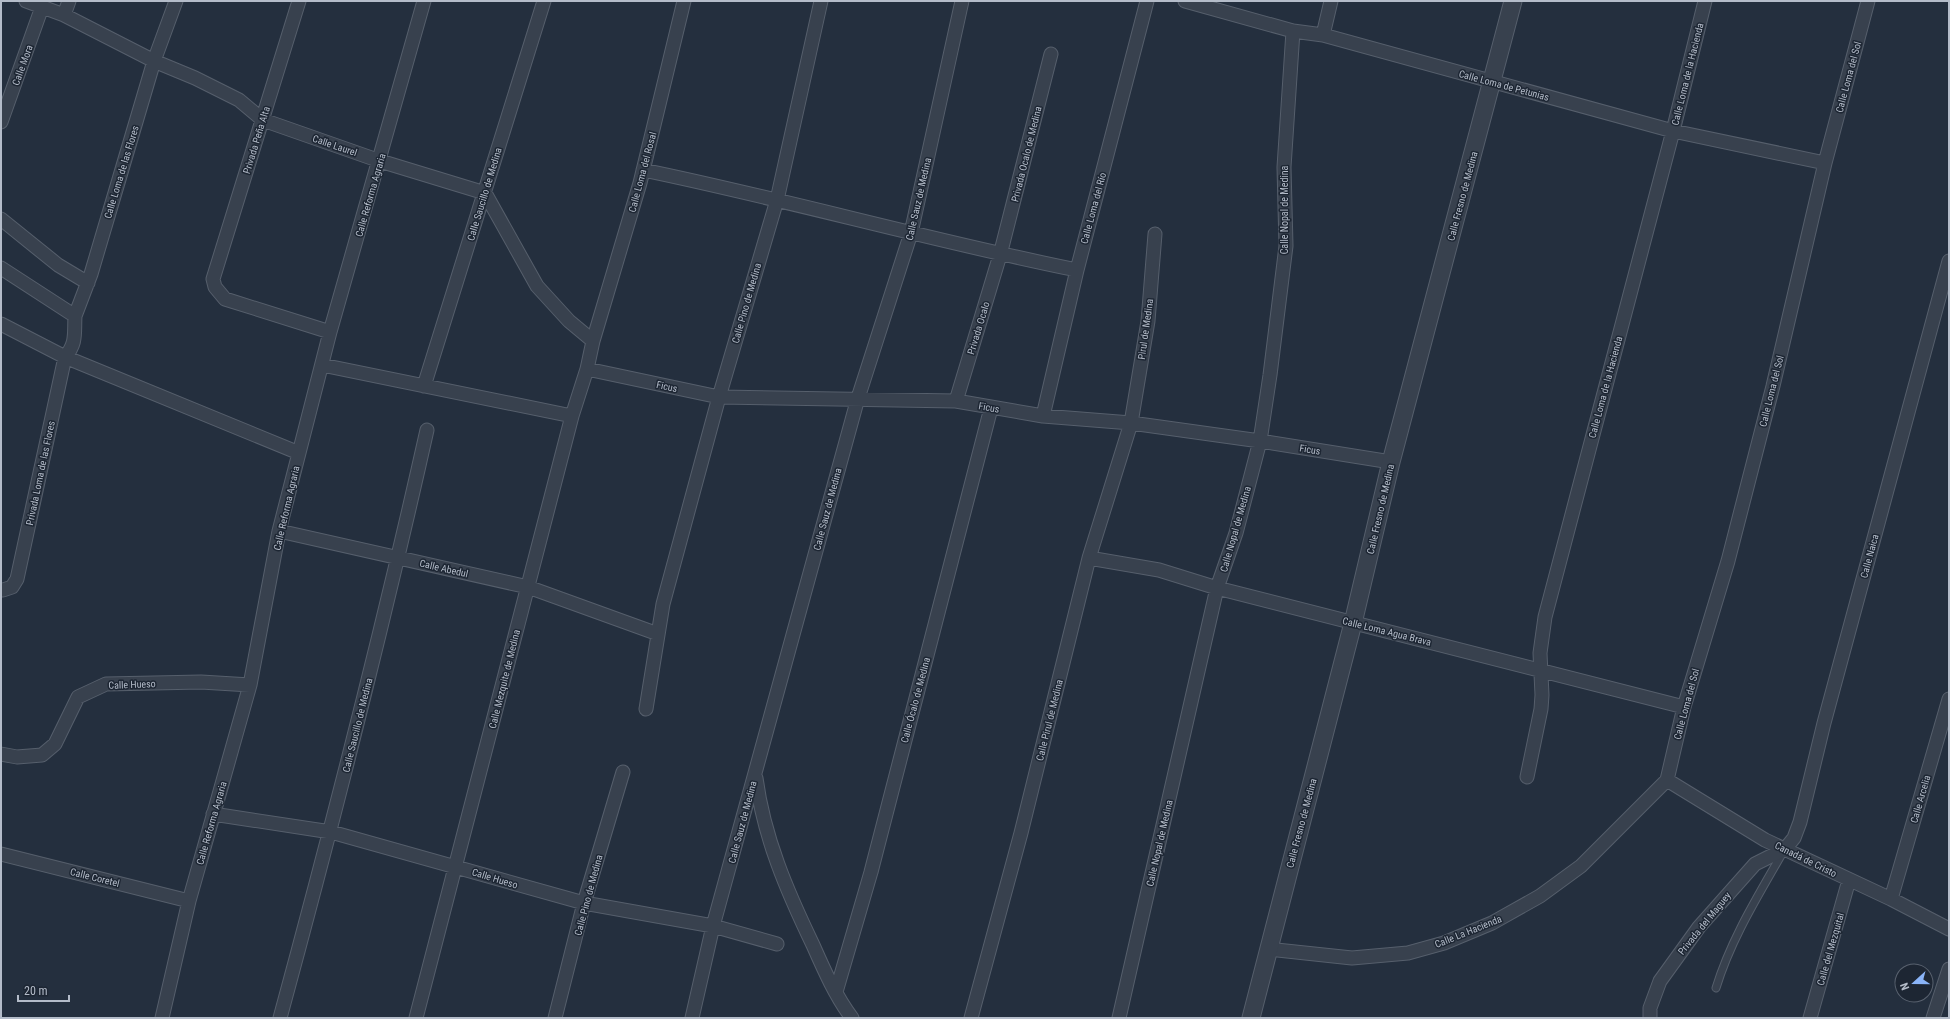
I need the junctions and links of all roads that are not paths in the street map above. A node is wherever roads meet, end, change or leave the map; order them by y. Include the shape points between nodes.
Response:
1 (26, 1) edge
2 (69, 1) edge
3 (176, 1) edge
4 (299, 1) edge
5 (424, 1) edge
6 (544, 1) edge
7 (684, 1) edge
8 (821, 1) edge
9 (962, 1) edge
10 (1147, 1) edge
11 (1185, 1) edge
12 (1331, 1) edge
13 (1513, 1) edge
14 (1705, 1) edge
15 (1868, 1) edge
16 (42, 7) junction
17 (64, 15) junction
18 (1293, 31) junction
19 (1323, 35) junction
20 (1051, 54) dead end
21 (154, 61) junction
22 (1493, 82) junction
23 (263, 120) junction
24 (1, 122) edge
25 (1673, 131) junction
26 (380, 161) junction
27 (1825, 163) junction
28 (643, 170) junction
29 (485, 193) junction
30 (777, 200) junction
31 (1, 219) edge
32 (911, 233) junction
33 (1155, 234) dead end
34 (1000, 255) junction
35 (1949, 261) edge
36 (1, 268) edge
37 (1077, 270) junction
38 (88, 283) junction
39 (75, 316) junction
40 (1, 324) edge
41 (330, 332) junction
42 (593, 341) junction
43 (65, 357) junction
44 (322, 365) junction
45 (587, 369) junction
46 (424, 386) junction
47 (719, 397) junction
48 (858, 398) junction
49 (956, 401) junction
50 (991, 408) junction
51 (572, 416) junction
52 (1043, 416) junction
53 (1131, 423) junction
54 (427, 430) dead end
55 (1260, 441) junction
56 (299, 453) junction
57 (1391, 462) junction
58 (279, 531) junction
59 (399, 558) junction
60 (1089, 558) junction
61 (528, 587) junction
62 (6, 588) edge
63 (1218, 588) junction
64 (1353, 623) junction
65 (658, 634) junction
66 (1541, 671) junction
67 (250, 685) junction
68 (1949, 699) edge
69 (1684, 707) junction
70 (646, 709) dead end
71 (1, 754) edge
72 (623, 772) dead end
73 (755, 773) junction
74 (1527, 777) dead end
75 (1667, 780) junction
76 (213, 814) junction
77 (331, 832) junction
78 (1785, 849) junction
79 (1, 854) edge
80 (456, 866) junction
81 (1849, 880) junction
82 (1891, 899) junction
83 (189, 900) junction
84 (584, 903) junction
85 (713, 926) junction
86 (1949, 929) edge
87 (776, 944) dead end
88 (1268, 949) junction
89 (1949, 969) edge
90 (1716, 988) dead end
91 (836, 992) junction
92 (162, 1018) edge
93 (280, 1018) edge
94 (416, 1018) edge
95 (555, 1018) edge
96 (692, 1018) edge
97 (852, 1018) edge
98 (971, 1018) edge
99 (1119, 1018) edge
100 (1251, 1018) edge
101 (1650, 1018) edge
102 (1810, 1018) edge
103 (1933, 1018) edge

1 - 16 street, Calle Laurel
2 - 17 street
3 - 21 street
4 - 23 street, Privada Peña Alta
5 - 26 street, Calle Reforma Agraria
6 - 29 street, Calle Saucillo de Medina
7 - 28 street, Calle Loma del Rosal
8 - 30 street, Calle Pino de Medina
9 - 32 street, Calle Sauz de Medina
10 - 37 street, Calle Loma del Río
11 - 18 street, Calle Loma de Petunias
12 - 19 street
13 - 22 street, Calle Fresno de Medina
14 - 25 street, Calle Loma de la Hacienda
15 - 27 street, Calle Loma del Sol
16 - 17 street, Calle Laurel
16 - 24 street, Calle Mora
17 - 21 street, Calle Laurel
18 - 19 street, Calle Loma de Petunias
18 - 55 street, Calle Nopal de Medina via 1284,167 1286,246
19 - 22 street, Calle Loma de Petunias
20 - 34 street, Privada Ocalo de Medina
21 - 23 street, Calle Laurel via 239,100
21 - 38 street, Calle Loma de las Flores
22 - 25 street, Calle Loma de Petunias
22 - 57 street, Calle Fresno de Medina
23 - 26 street, Calle Laurel
23 - 41 street, Privada Peña Alta via 213,279 215,287 225,299
25 - 27 street, Calle Loma de Petunias
25 - 66 street, Calle Loma de la Hacienda via 1545,617 1541,637
26 - 29 street, Calle Laurel
26 - 41 street, Calle Reforma Agraria
27 - 69 street, Calle Loma del Sol via 1728,561
28 - 30 street
28 - 42 street, Calle Loma del Rosal
29 - 42 street via 537,286 569,321
29 - 46 street, Calle Saucillo de Medina
30 - 32 street
30 - 47 street, Calle Pino de Medina
31 - 38 street via 58,265
32 - 34 street
32 - 48 street, Calle Sauz de Medina
33 - 53 street, Pirul de Medina via 1148,321
34 - 37 street
34 - 49 street, Privada Ocalo
35 - 78 street, Calle Naica via 1824,723 1800,822 1794,838
36 - 39 street
37 - 52 street, Calle Loma del Río
38 - 39 street, Calle Loma de las Flores
39 - 43 street, Privada Loma de las Flores via 75,342
40 - 43 street
41 - 44 street, Calle Reforma Agraria
42 - 45 street, Calle Mezquite de Medina
43 - 56 street
43 - 62 street, Privada Loma de las Flores via 17,579
44 - 46 street
44 - 56 street, Calle Reforma Agraria
45 - 47 street, Ficus
45 - 51 street, Calle Mezquite de Medina
46 - 51 street
47 - 48 street, Ficus
47 - 65 street, Calle Pino de Medina via 663,604
48 - 49 street, Ficus
48 - 73 street, Calle Sauz de Medina
49 - 50 street, Ficus
50 - 52 street, Ficus
50 - 91 street, Calle Ócalo de Medina via 871,872
51 - 61 street, Calle Mezquite de Medina
52 - 53 street, Ficus
53 - 55 street, Ficus
53 - 60 street, Calle Pirul de Medina
54 - 59 street, Calle Saucillo de Medina
55 - 57 street, Ficus
55 - 63 street, Calle Nopal de Medina via 1236,533
56 - 58 street, Calle Reforma Agraria
57 - 64 street, Calle Fresno de Medina
58 - 59 street, Calle Abedul
58 - 67 street, Calle Reforma Agraria
59 - 61 street, Calle Abedul
59 - 77 street, Calle Saucillo de Medina
60 - 63 street, Calle Loma Agua Brava via 1159,570
60 - 98 street, Calle Pirul de Medina via 1021,833
61 - 65 street, Calle Abedul
61 - 80 street, Calle Mezquite de Medina
63 - 64 street, Calle Loma Agua Brava
63 - 99 street, Calle Nopal de Medina
64 - 66 street, Calle Loma Agua Brava
64 - 88 street, Calle Fresno de Medina
65 - 70 street, Calle Pino de Medina
66 - 69 street, Calle Loma Agua Brava
66 - 74 street, Calle Loma de la Hacienda via 1541,709
67 - 71 street, Calle Hueso via 201,682 106,684 78,697 55,744 42,754 17,757
67 - 76 street, Calle Reforma Agraria
68 - 82 street, Calle Arcelia
69 - 75 street, Calle Loma del Sol
72 - 84 street, Calle Pino de Medina
73 - 85 street, Calle Sauz de Medina
73 - 91 street via 767,834 777,866
75 - 78 street, Canadá de Cristo via 1765,840
75 - 88 street, Calle La Hacienda via 1581,866 1540,896 1492,923 1444,943 1408,953 1352,958
76 - 77 street, Calle Hueso
76 - 83 street, Calle Reforma Agraria
77 - 80 street, Calle Hueso
77 - 93 street, Calle Saucillo de Medina
78 - 81 street, Canadá de Cristo
78 - 90 lane via 1742,922
78 - 101 street, Privada del Maguey via 1755,864 1699,927 1660,981 1650,1008
79 - 83 street, Calle Coretel
80 - 84 street, Calle Hueso
80 - 94 street, Calle Mezquite de Medina
81 - 82 street, Canadá de Cristo
81 - 102 street, Calle del Mezquital
82 - 86 street, Canadá de Cristo
83 - 92 street, Calle Reforma Agraria
84 - 85 street, Calle Hueso
84 - 95 street, Calle Pino de Medina
85 - 87 street, Calle Hueso
85 - 96 street, Calle Sauz de Medina
88 - 100 street, Calle Fresno de Medina
89 - 103 street
91 - 97 street

